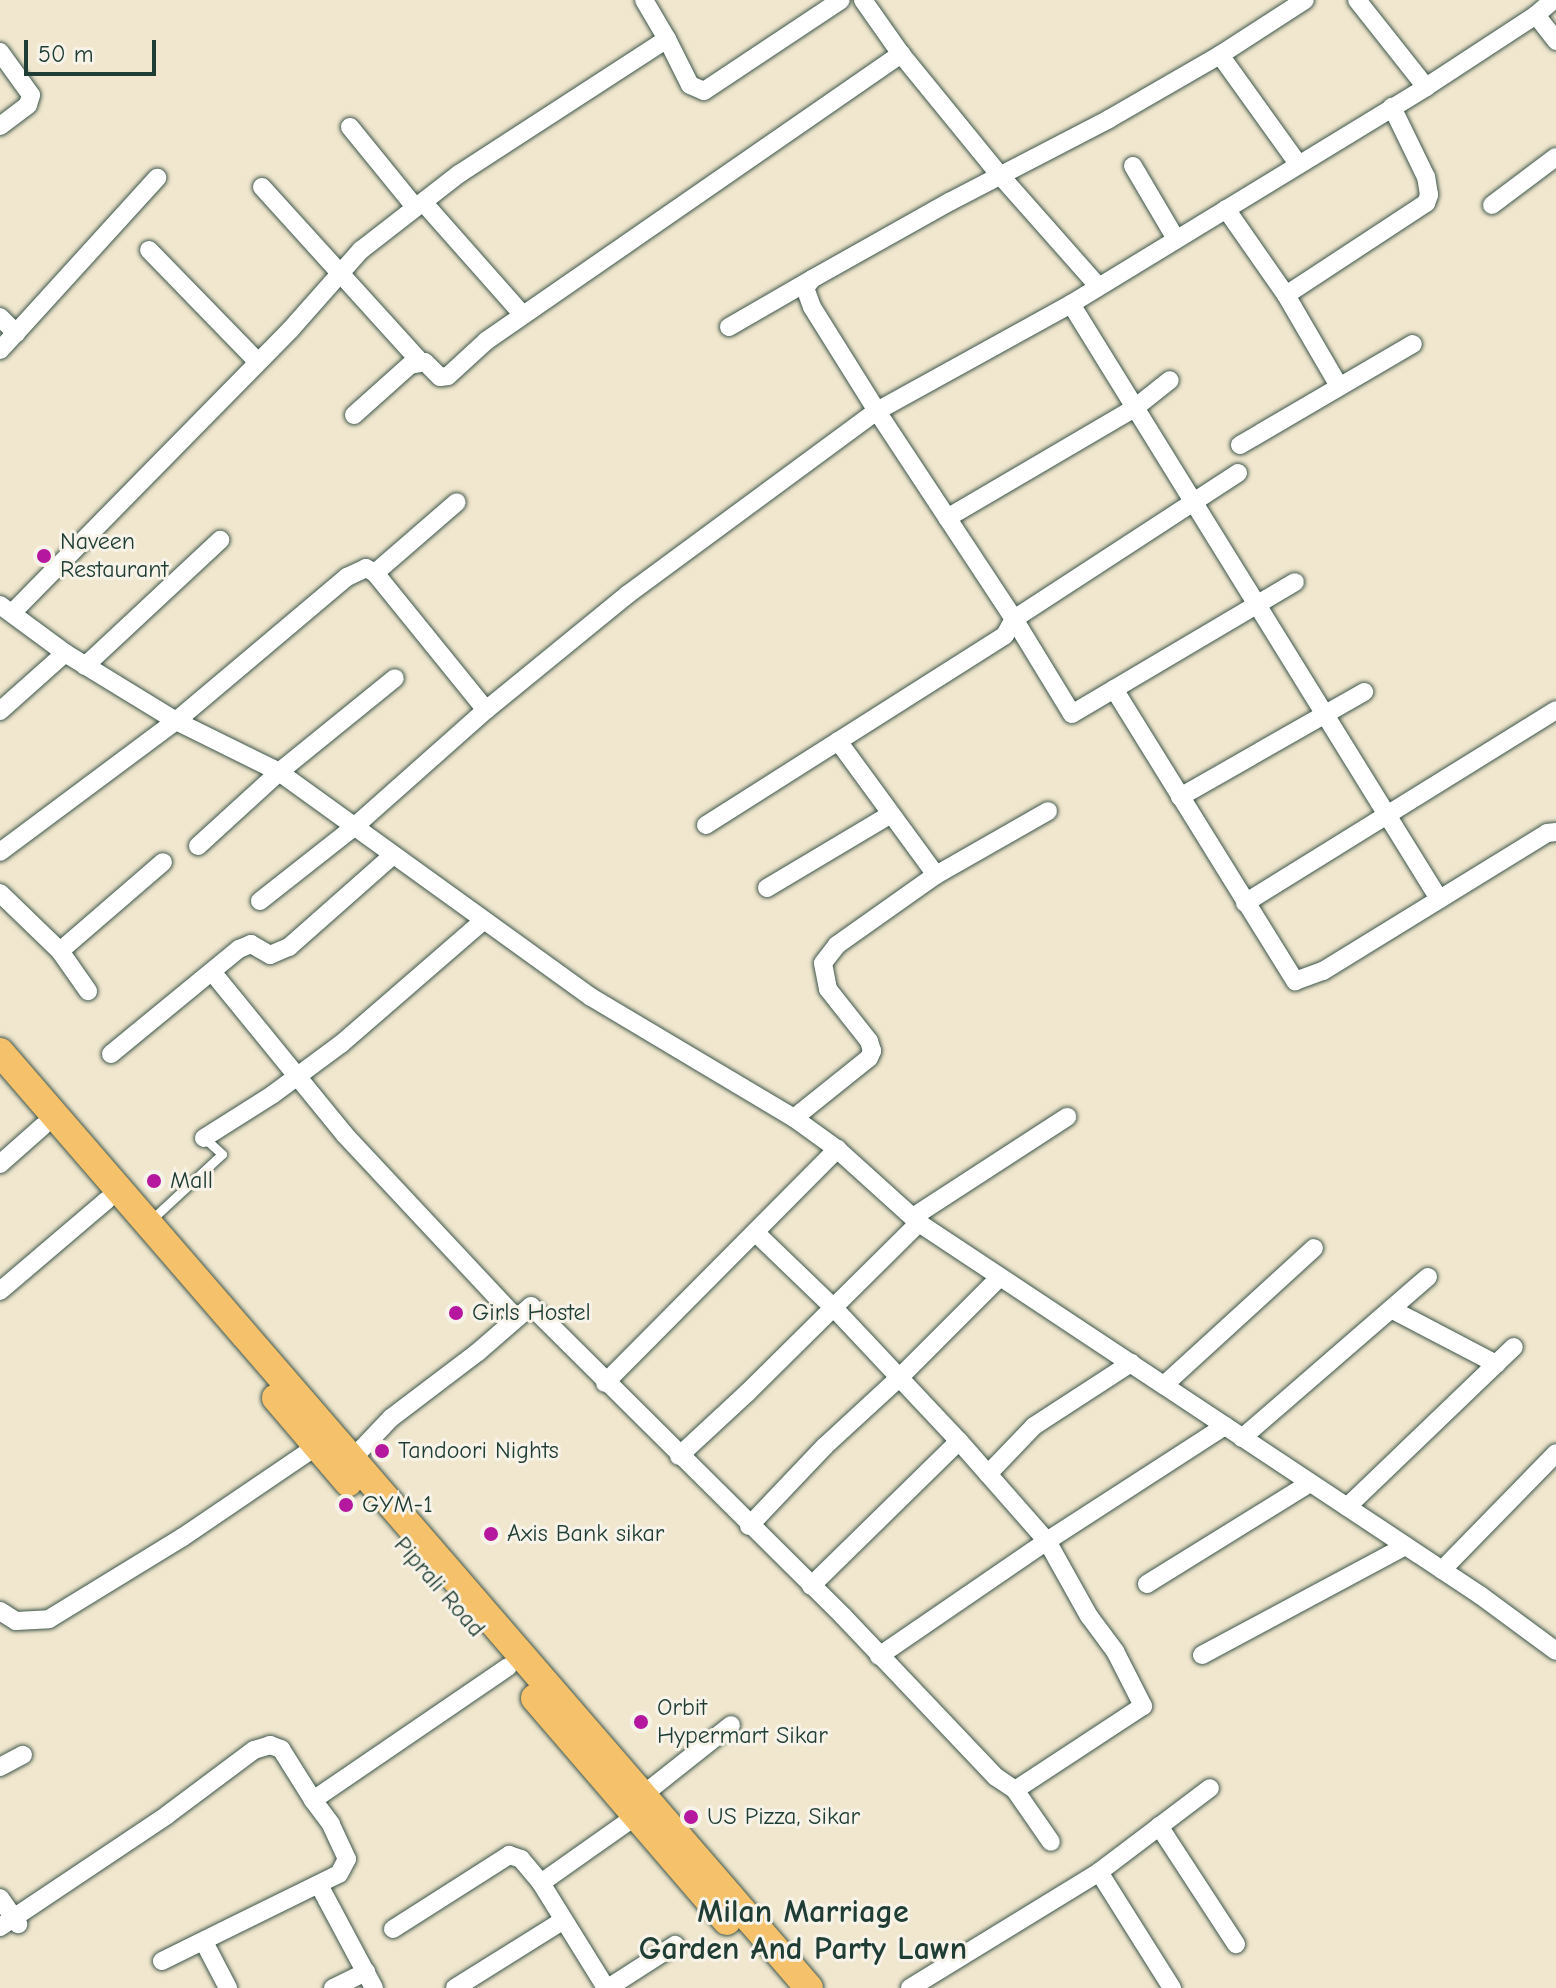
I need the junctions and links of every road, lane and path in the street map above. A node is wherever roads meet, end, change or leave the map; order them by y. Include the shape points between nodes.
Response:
1 (644, 0) edge
2 (841, 0) edge
3 (863, 0) edge
4 (1305, 0) edge
5 (1357, 0) edge
6 (1553, 0) edge
7 (1536, 15) junction
8 (667, 39) junction
9 (1556, 41) edge
10 (0, 52) edge
11 (901, 54) junction
12 (1220, 55) junction
13 (1426, 87) junction
14 (1392, 107) junction
15 (0, 126) edge
16 (350, 127) dead end
17 (1556, 157) edge
18 (1299, 165) junction
19 (1133, 166) dead end
20 (999, 174) junction
21 (157, 178) dead end
22 (262, 187) dead end
23 (419, 205) junction
24 (1492, 205) dead end
25 (1226, 209) junction
26 (1176, 239) junction
27 (149, 250) dead end
28 (340, 273) junction
29 (812, 279) junction
30 (1098, 286) junction
31 (1286, 295) junction
32 (1071, 304) junction
33 (523, 315) junction
34 (0, 317) edge
35 (729, 327) dead end
36 (16, 333) junction
37 (1413, 344) dead end
38 (0, 350) edge
39 (257, 361) junction
40 (420, 361) junction
41 (1170, 380) dead end
42 (1339, 386) junction
43 (1136, 407) junction
44 (877, 411) junction
45 (354, 415) dead end
46 (1240, 445) dead end
47 (1238, 473) dead end
48 (1194, 499) junction
49 (457, 502) dead end
50 (947, 518) junction
51 (220, 540) dead end
52 (375, 573) junction
53 (1295, 582) dead end
54 (1257, 604) junction
55 (6, 609) edge
56 (1014, 619) junction
57 (65, 653) junction
58 (85, 666) junction
59 (395, 678) dead end
60 (1114, 689) junction
61 (1364, 692) dead end
62 (486, 710) junction
63 (1556, 710) edge
64 (0, 711) edge
65 (1325, 711) junction
66 (176, 721) junction
67 (838, 741) junction
68 (279, 772) junction
69 (1180, 797) junction
70 (1048, 811) dead end
71 (891, 814) junction
72 (1385, 815) junction
73 (706, 825) dead end
74 (354, 827) junction
75 (1553, 831) edge
76 (198, 846) dead end
77 (0, 852) edge
78 (393, 855) junction
79 (163, 862) dead end
80 (936, 875) junction
81 (767, 888) dead end
82 (0, 893) edge
83 (1439, 899) junction
84 (260, 901) dead end
85 (1245, 903) junction
86 (484, 920) junction
87 (60, 951) junction
88 (213, 973) junction
89 (88, 991) dead end
90 (0, 1052) edge
91 (111, 1054) dead end
92 (0, 1076) edge
93 (296, 1077) junction
94 (1067, 1117) dead end
95 (794, 1118) junction
96 (43, 1126) junction
97 (204, 1138) joint
98 (837, 1149) junction
99 (0, 1164) edge
100 (107, 1200) junction
101 (916, 1220) junction
102 (149, 1222) junction
103 (756, 1233) junction
104 (1314, 1248) dead end
105 (1000, 1277) junction
106 (1428, 1277) dead end
107 (0, 1291) edge
108 (833, 1307) junction
109 (1391, 1309) junction
110 (516, 1318) junction
111 (1514, 1347) dead end
112 (1131, 1363) junction
113 (1496, 1364) junction
114 (900, 1377) junction
115 (605, 1383) junction
116 (1164, 1385) junction
117 (1225, 1426) junction
118 (1242, 1438) junction
119 (959, 1441) junction
120 (317, 1446) junction
121 (1556, 1453) edge
122 (679, 1456) junction
123 (353, 1458) junction
124 (988, 1474) junction
125 (1310, 1483) junction
126 (1347, 1507) junction
127 (749, 1526) junction
128 (1047, 1541) junction
129 (1405, 1546) junction
130 (1442, 1570) junction
131 (1147, 1584) dead end
132 (811, 1586) junction
133 (0, 1611) edge
134 (1556, 1651) edge
135 (1202, 1655) dead end
136 (879, 1656) junction
137 (508, 1667) junction
138 (731, 1725) dead end
139 (23, 1755) dead end
140 (0, 1767) edge
141 (1210, 1788) dead end
142 (1015, 1790) junction
143 (313, 1800) junction
144 (640, 1805) junction
145 (1159, 1826) junction
146 (1051, 1842) dead end
147 (1099, 1872) junction
148 (541, 1883) junction
149 (319, 1885) junction
150 (0, 1898) edge
151 (564, 1920) junction
152 (10, 1922) edge
153 (393, 1929) dead end
154 (204, 1942) junction
155 (1236, 1944) dead end
156 (675, 1945) dead end
157 (162, 1961) dead end
158 (370, 1980) edge
159 (228, 1988) edge
160 (333, 1988) edge
161 (455, 1988) edge
162 (607, 1988) edge
163 (785, 1988) edge
164 (809, 1988) edge
165 (910, 1988) edge
166 (1172, 1988) edge

1 - 8 street
2 - 8 street via 704,91 690,85
3 - 11 street
4 - 12 street
5 - 13 street
6 - 7 street
7 - 9 street
7 - 13 street
8 - 23 street
10 - 15 street via 31,95 28,105
11 - 20 street
11 - 33 street
12 - 18 street
12 - 20 street
13 - 14 street
14 - 18 street
14 - 31 street via 1426,177 1426,203
16 - 23 street
17 - 24 street
18 - 25 street
19 - 26 street
20 - 29 street
20 - 30 street
21 - 36 street
22 - 28 street
23 - 28 street
23 - 33 street
25 - 26 street
25 - 31 street
26 - 30 street
27 - 39 street
28 - 39 street
28 - 40 street
29 - 35 street
29 - 44 street via 805,288 812,307
30 - 32 street
31 - 42 street
32 - 43 street
32 - 44 street
33 - 40 street via 448,376 440,377
34 - 36 street
36 - 38 street
37 - 42 street
39 - 55 street
40 - 45 street
41 - 43 street
42 - 46 street
43 - 48 street
43 - 50 street
44 - 50 street
44 - 62 street via 627,595
47 - 48 street
48 - 54 street
48 - 56 street
49 - 52 street
50 - 56 street
51 - 58 street
52 - 62 street
52 - 66 street via 366,568 347,577
53 - 54 street
54 - 60 street
54 - 65 street
55 - 57 street
56 - 60 street via 1072,714
56 - 67 street via 1005,635
57 - 58 street
57 - 64 street
58 - 66 street
59 - 68 street
60 - 69 street
61 - 65 street
62 - 74 street
63 - 72 street
65 - 69 street
65 - 72 street
66 - 68 street
66 - 77 street
67 - 71 street
67 - 73 street
68 - 74 street
68 - 76 street
69 - 85 street
70 - 80 street
71 - 80 street
71 - 81 street
72 - 83 street
72 - 85 street
74 - 78 street
74 - 84 street
75 - 83 street
78 - 86 street
78 - 88 street via 289,947 270,955 251,944
79 - 87 street
80 - 95 street via 837,945 823,963 828,989 872,1051
82 - 87 street
83 - 85 street via 1323,971 1295,981
86 - 93 street
86 - 95 street via 591,997
87 - 89 street
88 - 91 street
88 - 93 street
90 - 102 main road
92 - 96 main road, Piprali Road
93 - 97 street
93 - 110 street
94 - 101 street
95 - 98 street
96 - 99 street
96 - 100 main road, Piprali Road
97 - 102 lane via 222,1154
98 - 101 street
98 - 103 street
100 - 107 street
100 - 120 main road, Piprali Road
101 - 105 street
101 - 108 street
102 - 123 main road
103 - 108 street
103 - 115 street
104 - 116 street
105 - 112 street
105 - 114 street
106 - 109 street
108 - 114 street
108 - 122 street
109 - 113 street
109 - 118 street
110 - 115 street via 531,1306
110 - 123 street via 391,1418
111 - 113 street
112 - 116 street
112 - 124 street via 1034,1426
113 - 126 street
114 - 119 street
114 - 127 street
115 - 122 street
116 - 117 street
117 - 118 street
117 - 128 street
118 - 125 street
119 - 124 street
119 - 132 street
120 - 133 street via 49,1619 16,1621
120 - 137 main road, Piprali Road
121 - 130 street
122 - 127 street
123 - 144 main road
124 - 128 street
125 - 126 street
125 - 131 street
126 - 129 street
127 - 132 street
128 - 136 street
128 - 142 street via 1143,1706
129 - 130 street
129 - 135 street
130 - 134 street
132 - 136 street
136 - 142 street via 996,1777
137 - 143 street
137 - 144 main road, Piprali Road
138 - 144 street
139 - 140 street
141 - 145 street
142 - 146 street
143 - 149 street via 347,1859 339,1874
143 - 152 street via 281,1749 270,1745 254,1750
144 - 148 street
144 - 163 main road, Piprali Road
144 - 164 main road
145 - 147 street
145 - 155 street
147 - 165 street
147 - 166 street
148 - 151 street
148 - 153 street via 521,1859 509,1855
149 - 154 street
149 - 158 street
150 - 152 street
151 - 161 street
151 - 162 street
154 - 157 street
154 - 159 street
156 - 162 street
158 - 160 street

